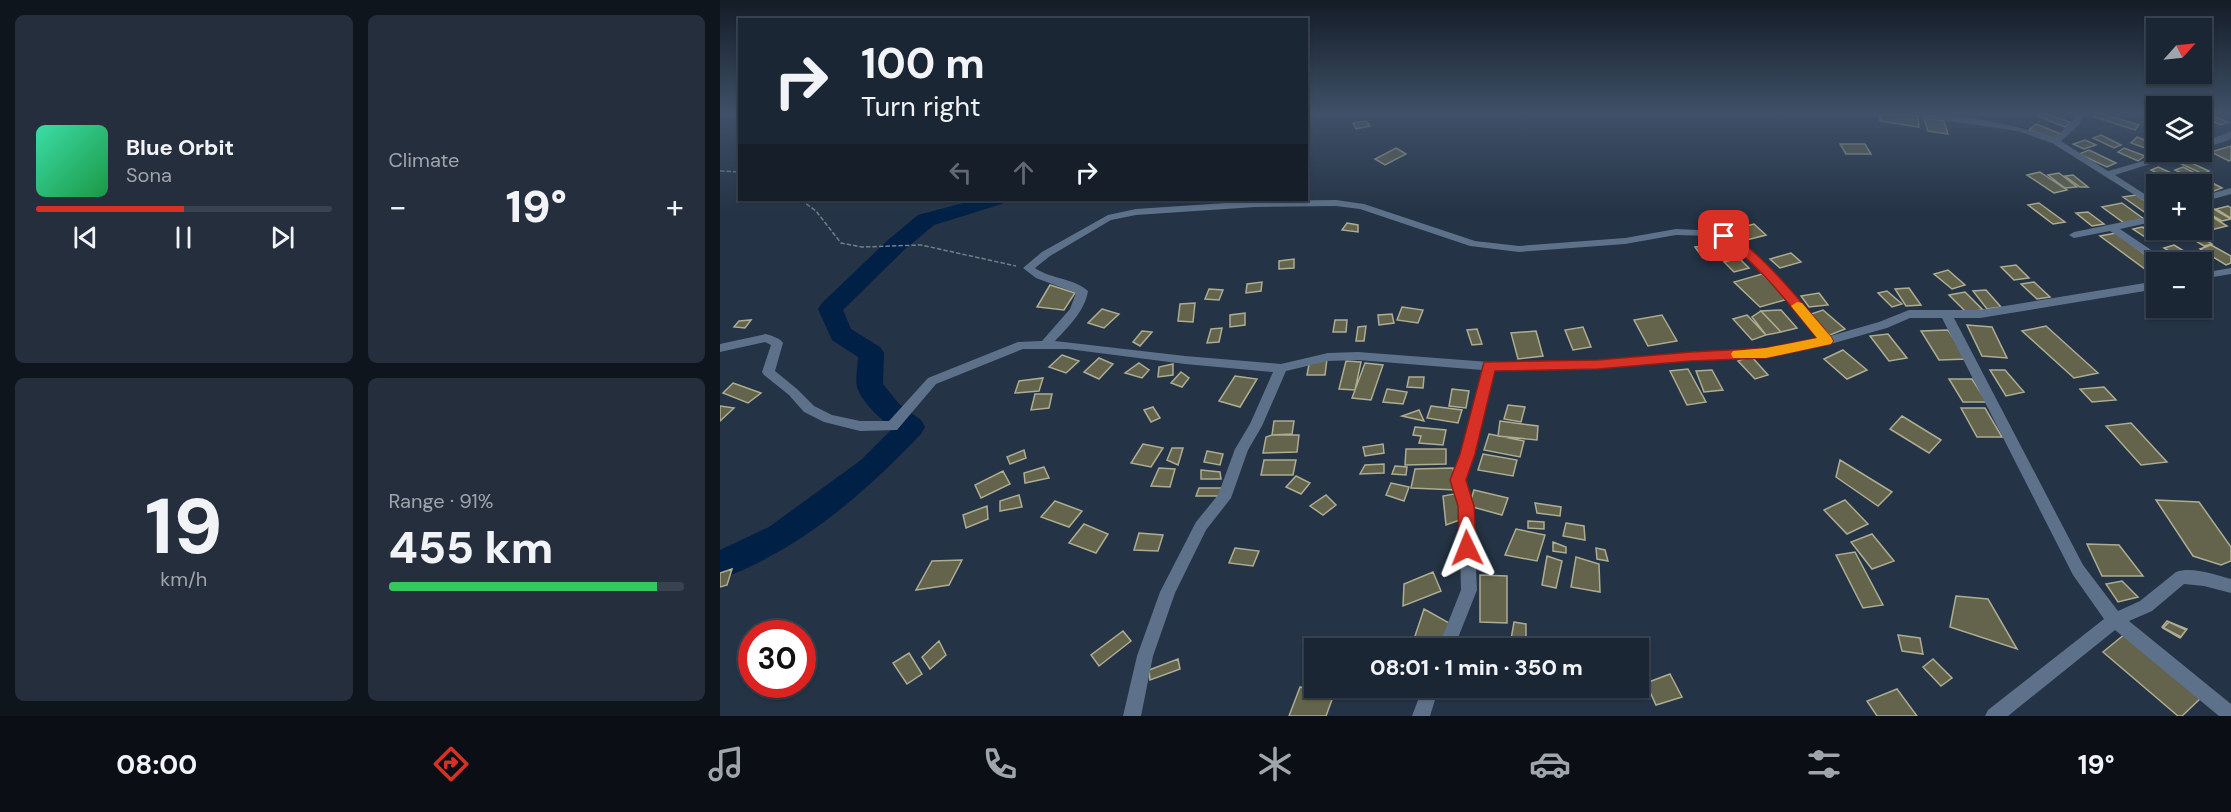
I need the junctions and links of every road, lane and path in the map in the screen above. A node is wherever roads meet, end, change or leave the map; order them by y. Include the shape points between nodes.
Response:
1 (2065, 147) edge
2 (2149, 162) edge
3 (720, 171) edge
4 (738, 172) edge
5 (2108, 174) junction
6 (2231, 191) edge
7 (2212, 196) edge
8 (2146, 199) edge
9 (802, 201) edge
10 (2146, 220) edge
11 (2113, 228) junction
12 (2074, 236) dead end
13 (2148, 252) edge
14 (1028, 268) junction
15 (2231, 271) edge
16 (2212, 274) edge
17 (2146, 287) edge
18 (1946, 314) junction
19 (1827, 341) junction
20 (1047, 344) junction
21 (720, 348) edge
22 (1489, 366) junction
23 (1281, 368) junction
24 (2231, 586) edge
25 (2115, 620) junction
26 (1450, 638) edge
27 (1427, 698) edge
28 (2231, 715) edge
29 (1132, 716) edge
30 (1421, 716) edge
31 (1994, 716) edge

1 - 5 street
2 - 5 street
3 - 4 path
5 - 8 street
6 - 7 street
9 - 14 path via 816,211 841,243 862,247 921,245
10 - 11 street
11 - 12 street
11 - 13 street
14 - 19 street via 1108,218 1136,212 1255,204 1361,206 1474,244 1519,249 1624,241 1676,232 1714,233 1739,244
14 - 20 street via 1082,291 1078,306
15 - 16 street
17 - 18 street via 1980,314
18 - 19 street via 1908,314
18 - 25 street via 2078,570
19 - 22 street via 1766,353 1598,364
20 - 21 street via 1022,345 932,381 892,426 860,426 829,419 809,409 768,372 777,343 766,338
20 - 23 street
22 - 23 street via 1358,356 1328,357
22 - 26 street via 1458,480 1466,506 1469,590
23 - 29 street via 1242,449 1224,498 1201,526 1168,592 1145,656
24 - 25 street via 2181,577 2146,606
25 - 28 street
25 - 31 street
27 - 30 street

